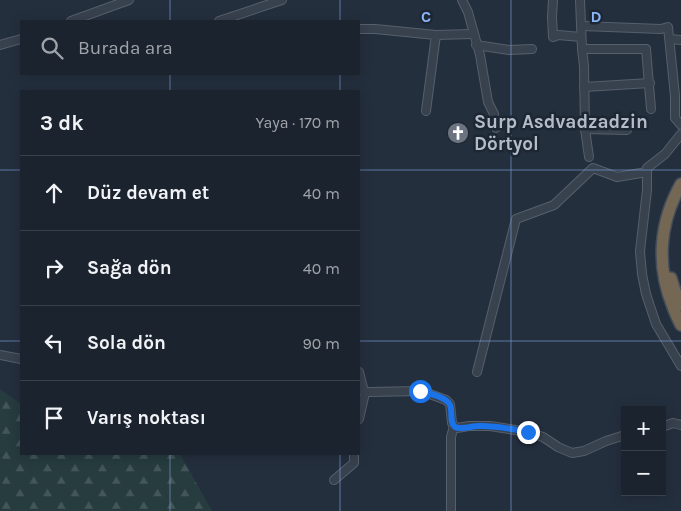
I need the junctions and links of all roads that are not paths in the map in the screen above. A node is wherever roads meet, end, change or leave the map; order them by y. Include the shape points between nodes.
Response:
1 (129, 0) edge
2 (254, 0) edge
3 (282, 0) edge
4 (462, 0) edge
5 (553, 0) edge
6 (580, 0) edge
7 (117, 2) edge
8 (256, 9) junction
9 (73, 20) edge
10 (222, 20) edge
11 (582, 26) junction
12 (360, 29) edge
13 (473, 34) junction
14 (436, 35) junction
15 (581, 37) junction
16 (20, 39) edge
17 (670, 39) junction
18 (681, 40) edge
19 (0, 45) edge
20 (476, 45) junction
21 (532, 49) dead end
22 (582, 49) junction
23 (650, 83) junction
24 (584, 86) junction
25 (651, 109) dead end
26 (426, 111) dead end
27 (681, 125) edge
28 (496, 128) dead end
29 (585, 129) junction
30 (627, 130) dead end
31 (681, 134) edge
32 (589, 157) dead end
33 (646, 172) junction
34 (681, 184) edge
35 (681, 200) edge
36 (681, 305) edge
37 (681, 325) edge
38 (0, 355) edge
39 (20, 359) edge
40 (681, 366) edge
41 (477, 372) dead end
42 (360, 376) edge
43 (364, 392) junction
44 (360, 415) edge
45 (681, 425) edge
46 (454, 426) junction
47 (666, 426) edge
48 (621, 436) edge
49 (354, 455) edge
50 (334, 480) dead end
51 (451, 511) edge

1 - 7 street
2 - 8 street
3 - 8 street
4 - 13 street
5 - 15 street via 553,37
6 - 11 street
7 - 9 street
8 - 10 street
11 - 15 street
11 - 17 street via 668,27
12 - 14 street
13 - 14 street
13 - 20 street
14 - 26 street
15 - 22 street
16 - 19 street
17 - 18 street
17 - 27 street via 675,118
20 - 21 street via 509,50
20 - 28 street
22 - 23 street via 646,49
22 - 24 street
23 - 24 street
23 - 25 street
24 - 29 street
29 - 30 street
29 - 32 street
31 - 33 street via 665,154 646,168
33 - 40 street via 640,251 642,274 656,324
33 - 41 street via 618,176 593,168 554,205 516,219
34 - 37 highway via 668,211 661,251 668,295
35 - 36 highway via 669,251 670,271
38 - 39 street
42 - 43 street
43 - 44 street
43 - 46 street via 420,391 438,396 450,404
45 - 47 street
46 - 48 street via 490,426 528,432 572,453
46 - 51 street via 451,437
49 - 50 street via 354,463

